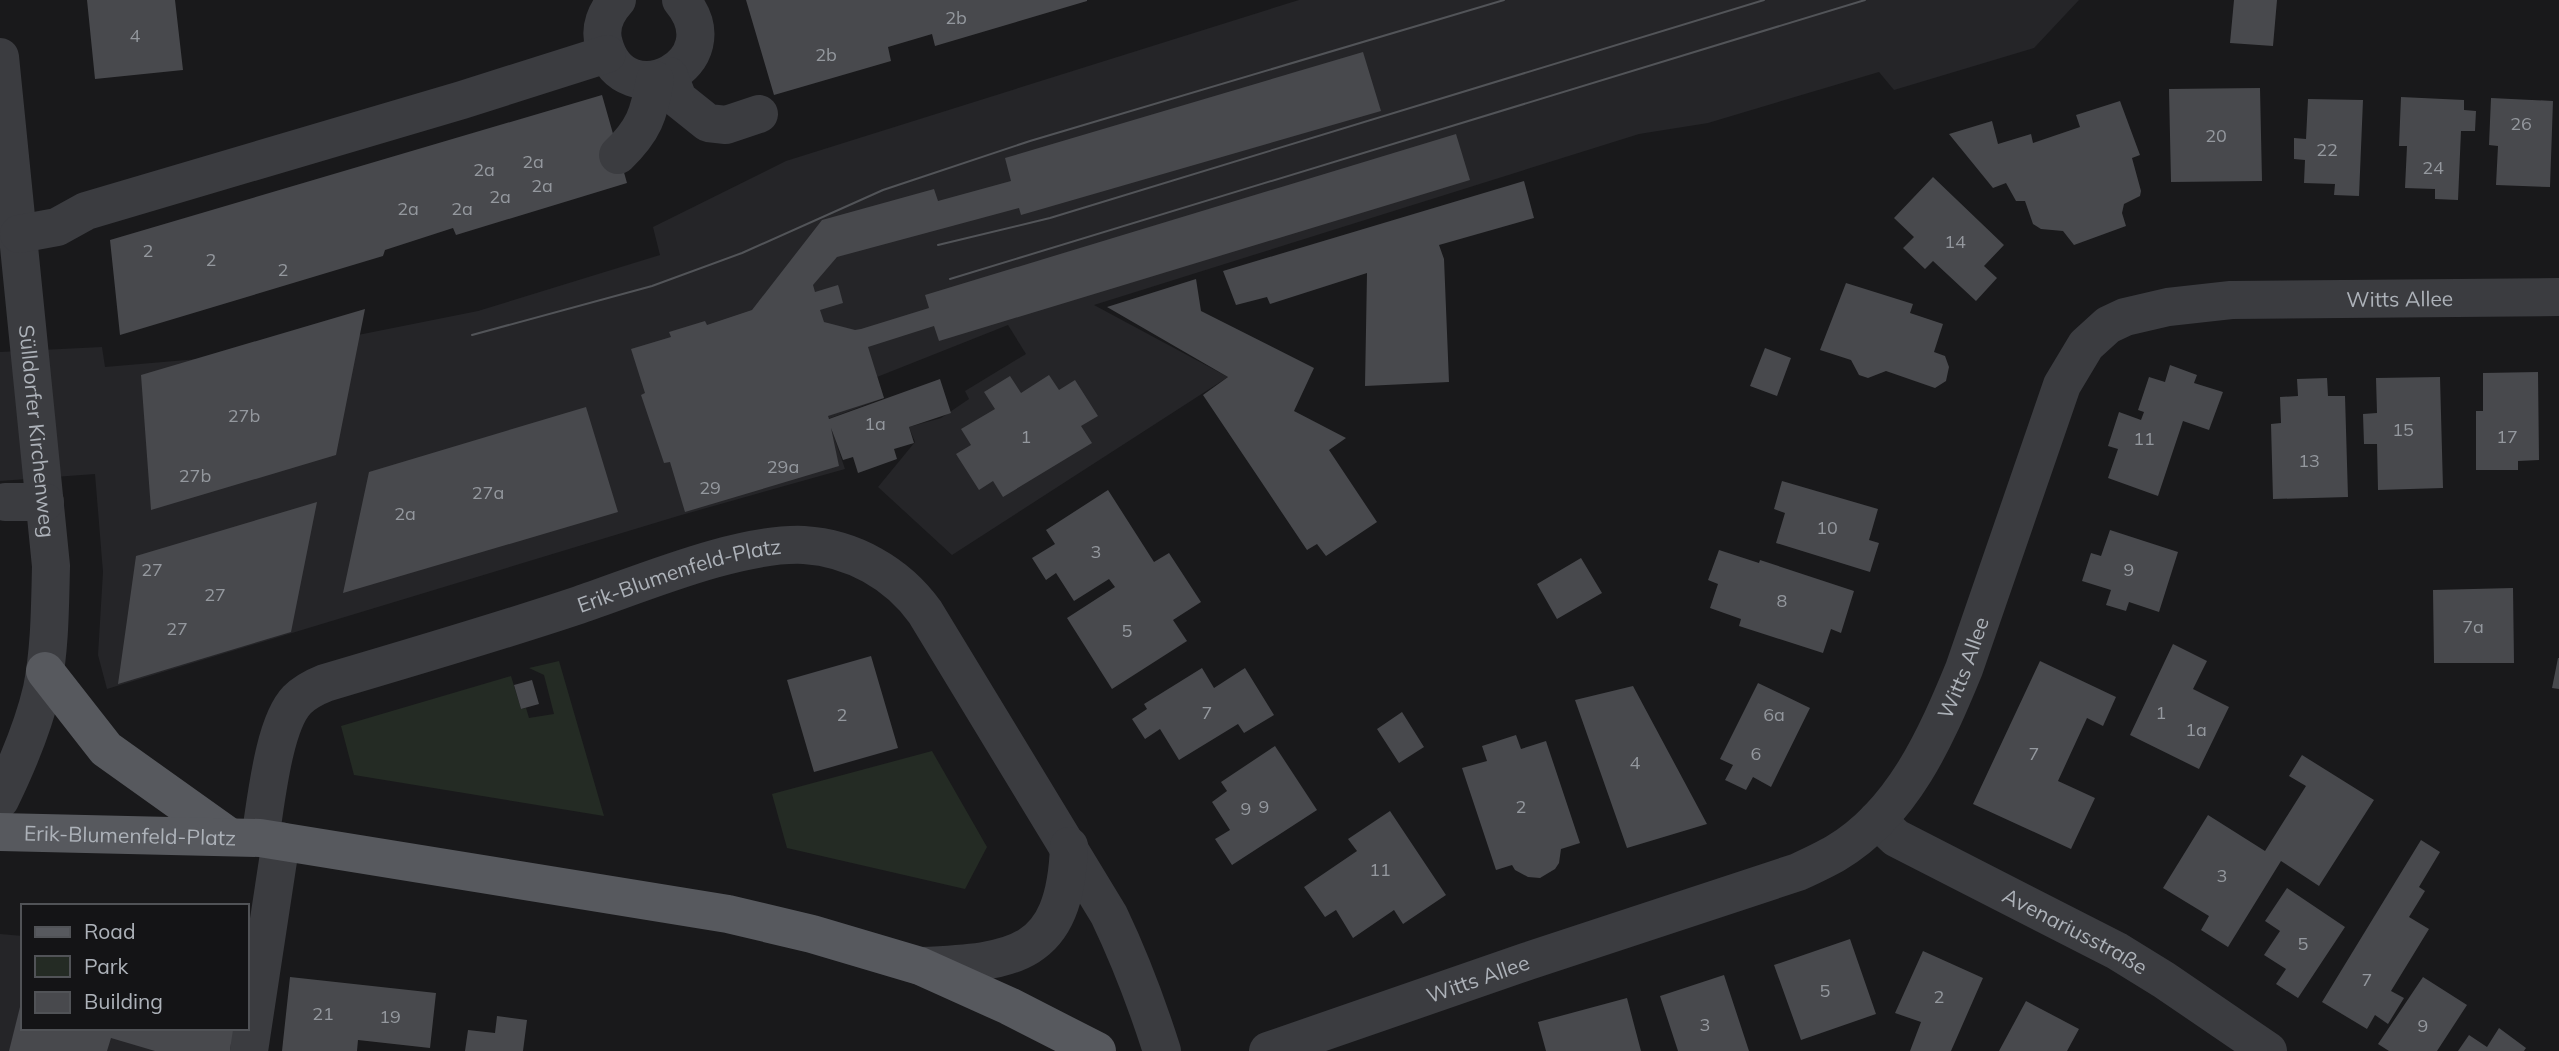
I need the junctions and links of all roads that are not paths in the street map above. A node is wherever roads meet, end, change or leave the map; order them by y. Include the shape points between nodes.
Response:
1 (617, 0) edge
2 (681, 0) edge
3 (607, 54) junction
4 (0, 57) edge
5 (662, 78) junction
6 (759, 114) dead end
7 (618, 155) dead end
8 (19, 234) junction
9 (2559, 298) edge
10 (44, 491) junction
11 (5, 502) dead end
12 (44, 671) junction
13 (0, 800) edge
14 (1877, 820) junction
15 (0, 832) edge
16 (256, 839) junction
17 (1069, 846) junction
18 (920, 965) junction
19 (249, 1051) edge
20 (1097, 1051) edge
21 (1161, 1051) edge
22 (1268, 1051) edge
23 (2268, 1051) edge

1 - 3 street via 603,23
2 - 5 street via 695,24 695,40 681,68
3 - 5 street via 626,75 641,80
3 - 8 street via 86,211 57,227
4 - 8 street, Sülldorfer Kirchenweg
5 - 6 street via 678,99 708,122 726,125
5 - 7 street via 641,130
8 - 10 street, Sülldorfer Kirchenweg
9 - 14 street, Witts Allee via 2231,300 2168,307 2108,324 2085,345 2062,385 1946,713 1927,752
10 - 11 street
10 - 12 street, Sülldorfer Kirchenweg via 51,566
12 - 13 street, Sülldorfer Kirchenweg via 30,731
12 - 16 main road via 106,749
14 - 22 street, Witts Allee via 1838,852 1798,872
14 - 23 street, Avenariusstraße via 1896,838 2118,951
15 - 16 main road, Erik-Blumenfeld-Platz
16 - 17 street, Erik-Blumenfeld-Platz via 282,723 310,690 730,557 804,545 831,549 879,568 900,583 925,612
16 - 18 main road, Erik-Blumenfeld-Platz via 728,914
16 - 19 street
17 - 18 street, Erik-Blumenfeld-Platz via 1060,904 1032,945 985,962
17 - 21 street, Erik-Blumenfeld-Platz via 1128,955
18 - 20 main road, Erik-Blumenfeld-Platz

